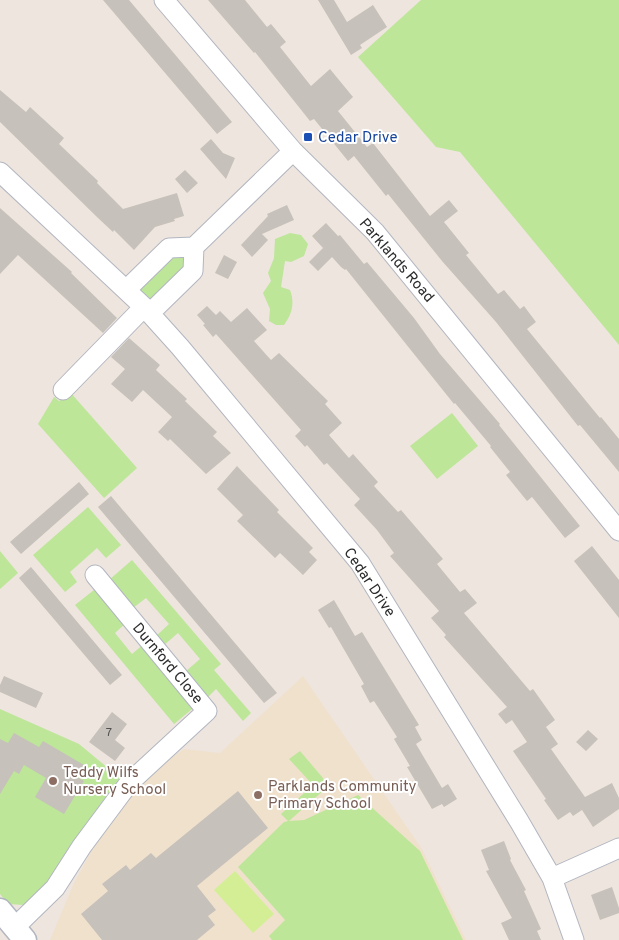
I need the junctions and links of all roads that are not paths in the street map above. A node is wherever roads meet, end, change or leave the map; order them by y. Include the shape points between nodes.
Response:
1 (164, 0) edge
2 (293, 151) junction
3 (0, 172) edge
4 (194, 247) junction
5 (126, 290) junction
6 (147, 310) junction
7 (62, 390) dead end
8 (619, 531) edge
9 (95, 575) dead end
10 (619, 848) edge
11 (552, 878) junction
12 (0, 910) edge
13 (19, 934) edge
14 (574, 940) edge

1 - 2 street, Parklands Road
2 - 4 street
2 - 8 street, Parklands Road via 375,232
3 - 5 street, Cedar Drive
4 - 5 street via 169,248
4 - 6 street via 193,271
5 - 6 street, Cedar Drive
6 - 7 street
6 - 11 street, Cedar Drive via 360,563
9 - 13 street, Durnford Close via 207,711 129,783
10 - 11 street
11 - 14 street, Cedar Drive
12 - 13 street

